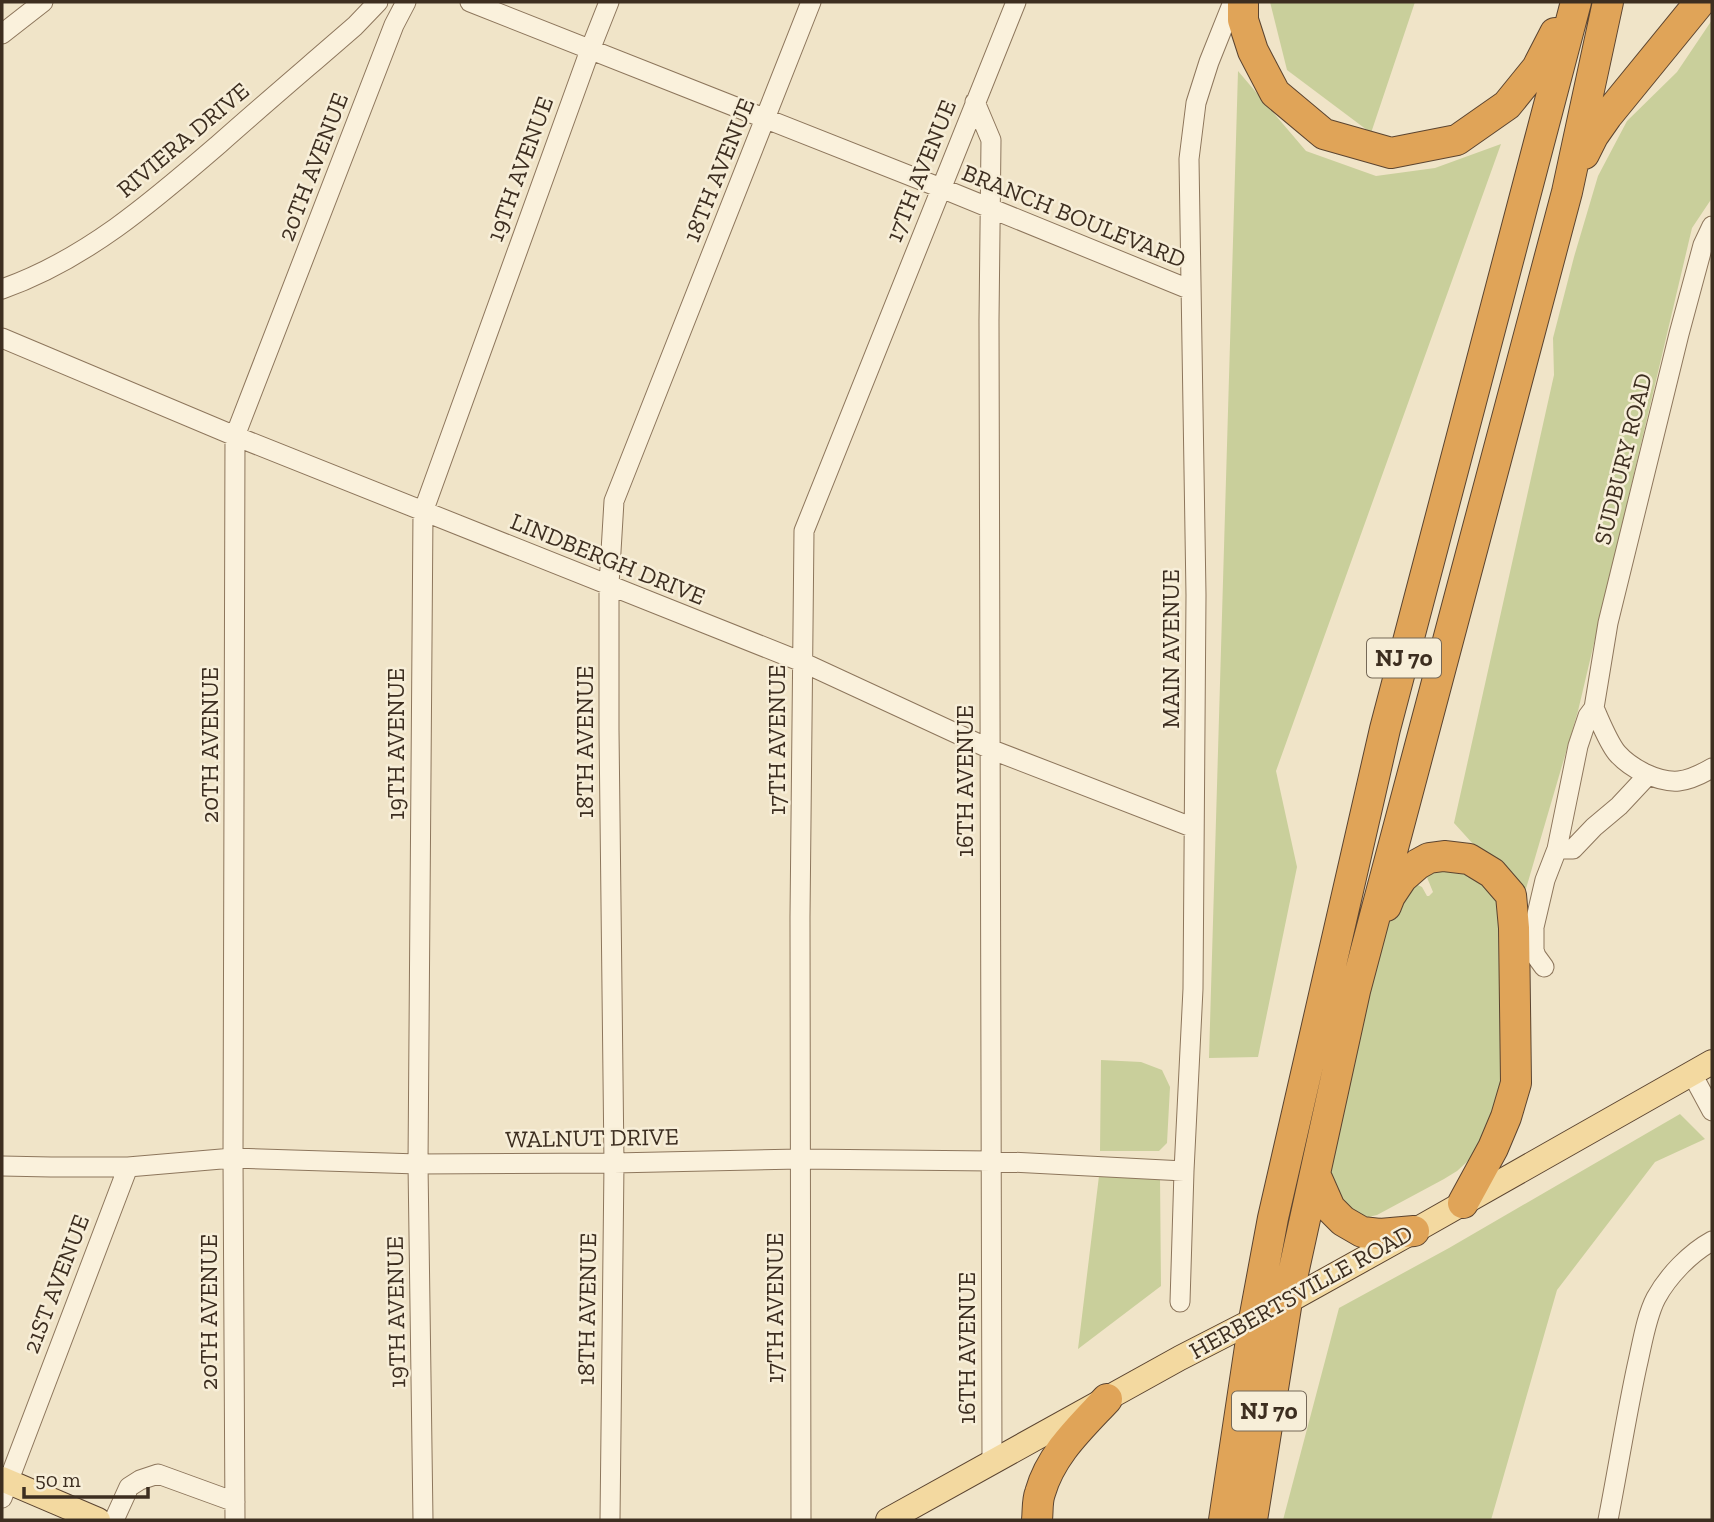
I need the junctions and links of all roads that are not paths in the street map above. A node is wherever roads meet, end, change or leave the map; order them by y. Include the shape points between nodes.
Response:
1 (43, 2) edge
2 (378, 2) edge
3 (406, 2) edge
4 (470, 2) edge
5 (609, 2) edge
6 (811, 2) edge
7 (1016, 2) edge
8 (1233, 2) edge
9 (1243, 2) edge
10 (1574, 2) edge
11 (1608, 2) edge
12 (1700, 2) edge
13 (2, 34) edge
14 (590, 50) junction
15 (975, 102) junction
16 (765, 119) junction
17 (941, 188) junction
18 (1567, 192) junction
19 (990, 208) junction
20 (1712, 226) edge
21 (2, 289) edge
22 (1191, 290) junction
23 (2, 338) edge
24 (236, 436) junction
25 (423, 512) junction
26 (609, 585) junction
27 (802, 662) junction
28 (1594, 708) junction
29 (990, 749) junction
30 (1712, 768) edge
31 (1648, 775) junction
32 (1194, 828) junction
33 (1565, 849) junction
34 (1545, 967) dead end
35 (1355, 991) junction
36 (1702, 1068) edge
37 (1712, 1111) edge
38 (233, 1158) junction
39 (800, 1159) junction
40 (990, 1161) junction
41 (614, 1163) junction
42 (418, 1164) junction
43 (2, 1166) edge
44 (128, 1167) junction
45 (1184, 1171) junction
46 (1315, 1174) junction
47 (1463, 1203) junction
48 (1414, 1231) junction
49 (1712, 1241) edge
50 (1287, 1301) junction
51 (1180, 1302) dead end
52 (1254, 1320) junction
53 (1246, 1375) junction
54 (1107, 1399) junction
55 (992, 1462) junction
56 (4, 1486) edge
57 (235, 1511) edge
58 (98, 1520) edge
59 (114, 1520) edge
60 (423, 1520) edge
61 (610, 1520) edge
62 (800, 1520) edge
63 (888, 1520) edge
64 (1037, 1520) edge
65 (1204, 1520) edge
66 (1224, 1520) edge
67 (1252, 1520) edge
68 (1608, 1520) edge

1 - 13 street
2 - 21 street, RIVIERA DRIVE via 167,189 55,266
3 - 24 street, 20TH AVENUE
4 - 14 street, BRANCH BOULEVARD
5 - 14 street, 19TH AVENUE
6 - 16 street, 18TH AVENUE
7 - 15 street, 17TH AVENUE
8 - 22 street, MAIN AVENUE via 1196,103 1189,159
9 - 10 highway via 1253,51 1275,93 1324,134 1391,153 1457,140 1507,105 1537,68
10 - 52 highway, NJ 70 via 1385,729 1273,1218
11 - 18 highway, NJ 70
12 - 18 highway via 1592,136
14 - 16 street, BRANCH BOULEVARD
14 - 25 street, 19TH AVENUE
15 - 17 street, 17TH AVENUE
15 - 19 street, 16TH AVENUE via 991,140
16 - 17 street, BRANCH BOULEVARD
16 - 26 street, 18TH AVENUE via 614,501
17 - 19 street, BRANCH BOULEVARD
17 - 27 street, 17TH AVENUE via 804,531
18 - 35 highway, NJ 70
19 - 22 street, BRANCH BOULEVARD
19 - 29 street, 16TH AVENUE
20 - 28 street, SUDBURY ROAD via 1669,373 1608,623
22 - 32 street, MAIN AVENUE
23 - 24 street, LINDBERGH DRIVE
24 - 25 street, LINDBERGH DRIVE
24 - 38 street, 20TH AVENUE
25 - 26 street, LINDBERGH DRIVE
25 - 42 street, 19TH AVENUE
26 - 27 street, LINDBERGH DRIVE
26 - 41 street, 18TH AVENUE
27 - 29 street, LINDBERGH DRIVE
27 - 39 street, 17TH AVENUE
28 - 31 street via 1616,751
28 - 33 street via 1578,746
29 - 32 street, LINDBERGH DRIVE
29 - 40 street, 16TH AVENUE
30 - 31 street via 1674,782
31 - 33 street via 1619,806
32 - 45 street, MAIN AVENUE via 1193,989
33 - 34 street via 1551,863 1533,935 1536,956
35 - 46 highway, NJ 70
35 - 47 highway via 1390,896 1418,864 1444,856 1469,859 1492,873 1510,895 1516,1083 1493,1148
36 - 37 street
36 - 47 main road, HERBERTSVILLE ROAD
38 - 42 street, WALNUT DRIVE
38 - 44 street, WALNUT DRIVE
38 - 57 street, 20TH AVENUE
39 - 40 street, WALNUT DRIVE
39 - 41 street, WALNUT DRIVE
39 - 62 street, 17TH AVENUE
40 - 45 street, WALNUT DRIVE
40 - 55 street, 16TH AVENUE
41 - 42 street, WALNUT DRIVE
41 - 61 street, 18TH AVENUE
42 - 60 street, 19TH AVENUE
43 - 44 street, WALNUT DRIVE
44 - 56 street, 21ST AVENUE
45 - 51 street, MAIN AVENUE
46 - 48 highway via 1330,1208 1362,1232
46 - 50 highway, NJ 70
47 - 48 main road, HERBERTSVILLE ROAD
48 - 50 main road, HERBERTSVILLE ROAD
49 - 68 street via 1681,1266 1654,1301 1638,1360
50 - 52 main road, HERBERTSVILLE ROAD
50 - 67 highway, NJ 70
52 - 53 highway, NJ 70
52 - 54 main road, HERBERTSVILLE ROAD
53 - 65 highway
53 - 66 highway, NJ 70
54 - 55 main road, HERBERTSVILLE ROAD
54 - 64 highway via 1051,1466 1039,1494
55 - 63 main road, HERBERTSVILLE ROAD
56 - 58 main road
57 - 59 street via 158,1474 129,1488

